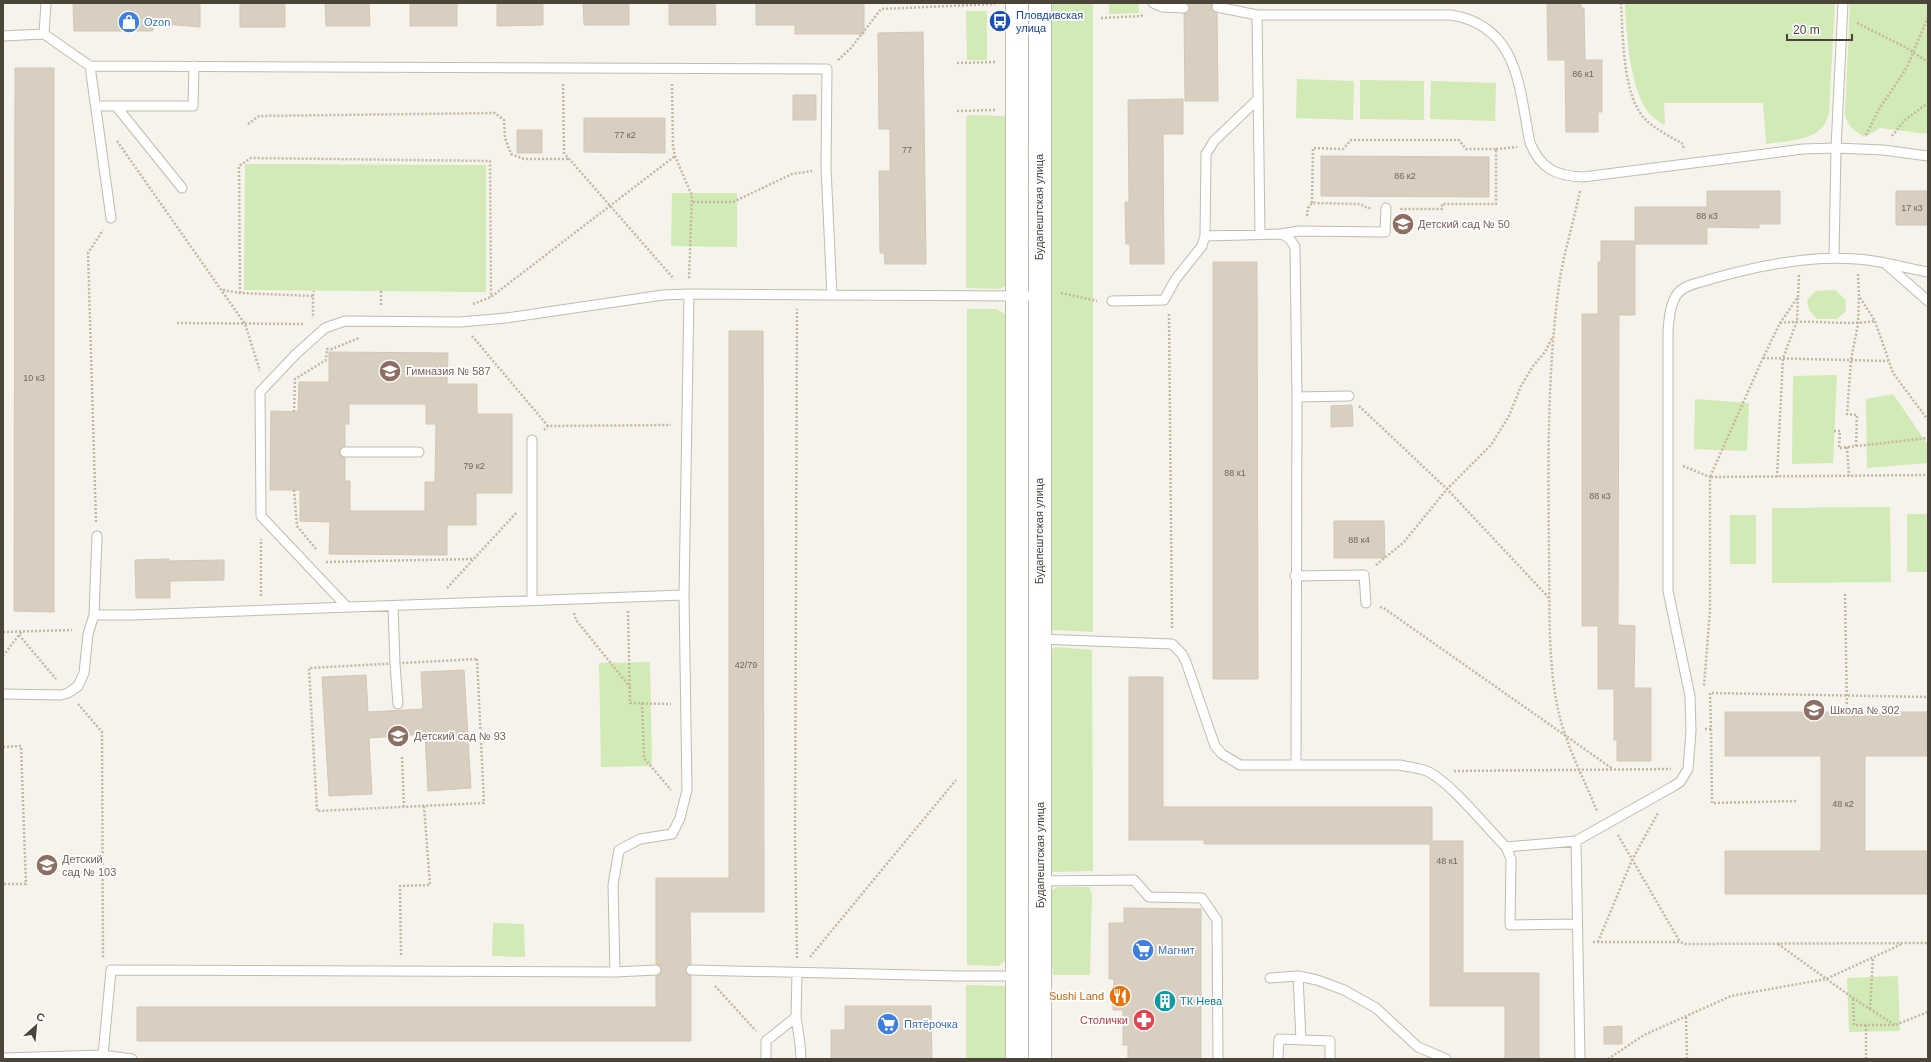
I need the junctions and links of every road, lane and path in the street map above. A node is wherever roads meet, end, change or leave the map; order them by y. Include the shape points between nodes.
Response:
1 (46, 3) edge
2 (998, 3) edge
3 (1017, 3) edge
4 (1040, 3) edge
5 (1621, 3) edge
6 (1843, 3) edge
7 (1153, 4) edge
8 (1184, 8) dead end
9 (1217, 8) dead end
10 (1257, 15) junction
11 (1842, 16) junction
12 (1928, 17) edge
13 (1101, 18) dead end
14 (44, 34) junction
15 (3, 36) edge
16 (1913, 52) junction
17 (1928, 62) edge
18 (957, 63) dead end
19 (90, 66) junction
20 (194, 66) junction
21 (563, 67) junction
22 (672, 69) junction
23 (827, 69) junction
24 (998, 69) dead end
25 (1258, 98) junction
26 (1928, 103) edge
27 (97, 106) junction
28 (116, 106) junction
29 (999, 110) dead end
30 (957, 111) dead end
31 (248, 124) dead end
32 (1519, 146) dead end
33 (1836, 148) junction
34 (1860, 148) junction
35 (1496, 149) junction
36 (1883, 150) junction
37 (675, 156) junction
38 (1928, 156) edge
39 (569, 159) junction
40 (1688, 162) junction
41 (826, 168) junction
42 (1583, 177) junction
43 (182, 188) dead end
44 (693, 202) junction
45 (1312, 203) junction
46 (610, 205) junction
47 (1386, 208) junction
48 (111, 218) joint
49 (1304, 231) junction
50 (1260, 233) junction
51 (1280, 234) junction
52 (1205, 236) junction
53 (1834, 258) junction
54 (1858, 259) junction
55 (1800, 261) junction
56 (1886, 264) junction
57 (1928, 272) edge
58 (222, 290) junction
59 (314, 291) dead end
60 (240, 293) junction
61 (689, 294) junction
62 (1065, 294) dead end
63 (832, 295) junction
64 (313, 296) junction
65 (1017, 296) junction
66 (1039, 296) junction
67 (1859, 296) junction
68 (491, 297) junction
69 (1798, 297) junction
70 (1164, 300) junction
71 (1100, 301) dead end
72 (1112, 301) dead end
73 (1928, 301) edge
74 (471, 305) dead end
75 (797, 306) dead end
76 (382, 321) junction
77 (1797, 321) junction
78 (1875, 321) junction
79 (177, 322) dead end
80 (460, 322) junction
81 (1780, 322) junction
82 (245, 324) junction
83 (1858, 324) junction
84 (1553, 336) junction
85 (1763, 358) junction
86 (1783, 358) junction
87 (1851, 360) junction
88 (1888, 361) junction
89 (260, 392) junction
90 (1349, 396) joint
91 (1297, 397) junction
92 (294, 412) dead end
93 (1928, 420) edge
94 (688, 424) junction
95 (1834, 431) dead end
96 (1928, 438) edge
97 (532, 440) dead end
98 (1856, 446) junction
99 (1847, 447) junction
100 (261, 450) junction
101 (270, 451) dead end
102 (345, 452) dead end
103 (419, 452) dead end
104 (1668, 461) junction
105 (1928, 475) edge
106 (1849, 476) junction
107 (1710, 477) junction
108 (1777, 477) junction
109 (1447, 488) junction
110 (294, 490) dead end
111 (532, 495) junction
112 (261, 516) junction
113 (97, 536) joint
114 (317, 550) dead end
115 (322, 556) dead end
116 (473, 559) junction
117 (327, 562) junction
118 (330, 567) dead end
119 (314, 572) junction
120 (1364, 575) junction
121 (1295, 576) junction
122 (1845, 594) dead end
123 (684, 595) junction
124 (628, 597) junction
125 (572, 599) junction
126 (1550, 599) junction
127 (532, 600) junction
128 (1366, 603) joint
129 (432, 604) junction
130 (393, 606) junction
131 (348, 608) junction
132 (262, 609) junction
133 (94, 615) junction
134 (89, 630) junction
135 (22, 631) junction
136 (3, 632) edge
137 (19, 636) junction
138 (1028, 638) junction
139 (1172, 644) junction
140 (3, 656) edge
141 (395, 664) junction
142 (630, 687) junction
143 (68, 693) junction
144 (3, 694) edge
145 (1846, 696) junction
146 (1928, 697) edge
147 (642, 703) junction
148 (398, 704) dead end
149 (686, 704) junction
150 (1690, 711) junction
151 (1847, 712) dead end
152 (1711, 729) junction
153 (1691, 731) junction
154 (1566, 736) junction
155 (3, 747) edge
156 (402, 757) dead end
157 (1296, 765) junction
158 (1580, 769) junction
159 (1613, 769) junction
160 (1675, 769) dead end
161 (1450, 771) dead end
162 (956, 780) dead end
163 (1798, 801) dead end
164 (683, 804) junction
165 (404, 806) junction
166 (424, 806) junction
167 (1659, 812) dead end
168 (1610, 821) junction
169 (1615, 830) dead end
170 (1576, 841) junction
171 (1506, 847) junction
172 (1632, 860) junction
173 (1028, 880) junction
174 (3, 884) edge
175 (1577, 924) junction
176 (1594, 942) dead end
177 (1598, 942) junction
178 (1680, 942) junction
179 (1904, 943) junction
180 (1928, 943) edge
181 (1778, 944) junction
182 (1873, 958) junction
183 (797, 963) dead end
184 (111, 970) junction
185 (401, 970) junction
186 (656, 970) dead end
187 (690, 970) dead end
188 (705, 970) junction
189 (615, 972) junction
190 (797, 973) junction
191 (1017, 976) junction
192 (1298, 976) junction
193 (1270, 978) dead end
194 (1826, 979) junction
195 (1853, 998) junction
196 (1870, 1009) junction
197 (1928, 1012) edge
198 (796, 1017) junction
199 (1686, 1017) junction
200 (1866, 1025) junction
201 (1896, 1025) junction
202 (1301, 1040) junction
203 (766, 1041) junction
204 (103, 1055) junction
205 (3, 1058) edge
206 (132, 1059) edge
207 (766, 1059) edge
208 (801, 1059) edge
209 (1017, 1059) edge
210 (1040, 1059) edge
211 (1218, 1059) edge
212 (1278, 1059) edge
213 (1330, 1059) edge
214 (1446, 1059) edge
215 (1580, 1059) edge
216 (1608, 1059) edge
217 (1687, 1059) edge
218 (1866, 1059) edge

1 - 14 lane
2 - 23 path via 881,9 851,48
3 - 65 street, Будапештская улица
4 - 66 street, Будапештская улица
5 - 40 path via 1626,72 1634,100 1646,121 1683,144
6 - 11 lane
7 - 8 lane via 1162,8
7 - 13 path via 1141,16
9 - 10 lane
10 - 25 lane
10 - 42 lane via 1451,14 1477,22 1504,45 1514,67 1534,152 1554,172
11 - 16 path
11 - 33 lane
12 - 16 path
14 - 15 lane
14 - 19 lane
16 - 17 path
16 - 34 path via 1907,67 1878,111
18 - 24 path via 998,62
19 - 20 lane
19 - 27 lane
20 - 21 lane
20 - 28 lane via 193,106
21 - 22 lane
21 - 39 path via 564,152
22 - 23 lane
22 - 37 path
23 - 41 lane
25 - 50 lane
25 - 52 lane via 1214,141 1206,154
26 - 36 path via 1904,120
27 - 28 lane
27 - 48 lane
28 - 43 lane
28 - 58 path via 113,134
29 - 30 path
31 - 39 path via 259,116 495,113 504,120 505,138 511,154 524,159
32 - 35 path
33 - 34 lane
33 - 40 lane via 1803,149
33 - 53 lane
34 - 36 lane
35 - 45 path via 1466,149 1459,140 1351,140 1343,149 1313,148
35 - 47 path via 1496,204 1442,204 1442,209
36 - 38 lane
37 - 44 path
37 - 46 path
39 - 46 path
40 - 42 lane
41 - 44 path via 792,174 733,202
41 - 63 lane
42 - 84 path via 1560,276
44 - 61 path
45 - 47 path via 1360,204 1367,208
45 - 49 path via 1308,208
46 - 61 path
46 - 68 path
47 - 49 lane via 1385,232
48 - 113 path via 88,253
49 - 51 lane
50 - 51 lane
50 - 52 lane
51 - 91 lane via 1291,240 1295,247
52 - 70 lane via 1202,246 1175,280
53 - 54 lane
53 - 55 lane
54 - 56 lane
54 - 67 path
55 - 69 path
55 - 104 lane via 1735,273 1686,287 1678,294 1671,309 1668,331
56 - 57 lane
56 - 73 lane
58 - 60 path
58 - 82 path
59 - 64 path
60 - 64 path
60 - 68 path via 239,166 251,158 490,161
61 - 63 lane
61 - 80 lane via 662,295 506,318
61 - 94 lane
62 - 71 path
63 - 65 lane
64 - 82 path via 313,324
65 - 66 lane
65 - 138 street, Будапештская улица
66 - 138 street, Будапештская улица
67 - 78 path
67 - 83 path
68 - 74 path
69 - 77 path
69 - 81 path
70 - 72 lane
70 - 139 path via 1170,315
75 - 183 path
76 - 80 lane
76 - 89 lane via 345,321 326,328 296,354
76 - 92 path via 367,334 327,349 326,360 295,379
77 - 81 path
77 - 83 path
77 - 86 path
78 - 83 path
78 - 88 path
79 - 82 path
80 - 94 path via 548,426
81 - 85 path
82 - 89 path via 260,370
83 - 87 path
84 - 109 path via 1545,352 1525,379 1491,445
84 - 126 path via 1548,434
85 - 86 path
85 - 107 path
86 - 87 path
86 - 108 path
87 - 88 path
87 - 98 path via 1847,414 1857,415
88 - 93 path via 1893,373
89 - 100 lane
90 - 91 lane
90 - 109 path
91 - 121 lane
94 - 123 lane
95 - 99 path via 1840,431 1839,448
96 - 98 path
97 - 111 lane
98 - 99 path
99 - 106 path
100 - 101 lane
100 - 112 lane
102 - 103 lane
104 - 107 path
104 - 150 lane via 1668,591 1690,696
105 - 106 path
106 - 108 path
107 - 108 path
107 - 150 path via 1710,610 1706,680 1701,703
109 - 120 path via 1404,542
109 - 126 path
110 - 114 path via 297,526
111 - 116 path
111 - 127 lane
112 - 119 lane
112 - 132 path
113 - 133 lane
115 - 117 path
116 - 117 path
116 - 129 path
117 - 118 path
117 - 119 path
119 - 131 lane
120 - 121 lane
120 - 128 lane
121 - 157 lane
122 - 145 path
123 - 124 lane
123 - 149 lane
124 - 125 lane
124 - 142 path
125 - 127 lane
125 - 142 path via 576,620
126 - 154 path via 1552,676
127 - 129 lane
128 - 154 path via 1385,609
129 - 130 lane
130 - 131 lane
130 - 141 lane
131 - 132 lane
132 - 133 lane
133 - 134 lane
134 - 135 path
134 - 143 lane via 84,672 78,686
135 - 136 path
135 - 137 path
137 - 140 path
137 - 143 path
138 - 139 lane
138 - 173 street, Будапештская улица
139 - 157 lane via 1186,662 1215,746 1222,754 1240,765
141 - 148 lane
141 - 165 path via 310,668 317,811
141 - 166 path via 477,659 484,802
142 - 147 path via 630,703
143 - 144 lane
143 - 184 path via 102,732 103,960
145 - 146 path
145 - 151 path
145 - 152 path via 1710,693
147 - 149 path
147 - 164 path via 644,758
149 - 164 lane via 686,790
150 - 153 lane
152 - 153 path
152 - 163 path via 1712,802
153 - 168 lane via 1688,769 1680,782
154 - 158 path
154 - 159 path
155 - 174 path via 21,746 26,884
156 - 165 path
157 - 171 lane via 1399,765 1428,772 1448,786
158 - 159 path
158 - 161 path
158 - 168 path via 1597,813
159 - 160 path
162 - 190 path
164 - 189 lane via 680,818 672,834 640,839 619,850 613,885
165 - 166 path
166 - 185 path via 430,885 400,886
167 - 172 path
168 - 170 lane
169 - 172 path
170 - 171 lane
170 - 175 lane
171 - 175 lane via 1511,859 1510,925
172 - 177 path
172 - 178 path
173 - 191 street, Будапештская улица
173 - 210 street, Будапештская улица
173 - 211 lane via 1134,880 1149,897 1202,898 1217,920
175 - 215 lane
176 - 177 path
177 - 178 path
178 - 181 path
179 - 180 path
179 - 181 path
179 - 182 path
181 - 194 path
182 - 194 path
182 - 196 path
184 - 185 lane
184 - 204 lane
185 - 189 lane
186 - 189 lane
187 - 188 lane
188 - 190 lane
188 - 203 path via 710,980
190 - 191 lane
190 - 198 lane
191 - 209 street, Будапештская улица
192 - 193 lane
192 - 202 lane
192 - 214 lane via 1317,980 1363,1000 1376,1008 1418,1047
194 - 195 path
194 - 199 path via 1732,996
195 - 196 path
195 - 200 path via 1854,1025
196 - 201 path
197 - 201 path
198 - 203 lane
198 - 208 lane
199 - 216 path via 1644,1035
199 - 217 path
200 - 201 path
200 - 218 path
202 - 212 lane via 1279,1039
202 - 213 lane via 1330,1041
203 - 207 lane
204 - 205 lane
204 - 206 lane

